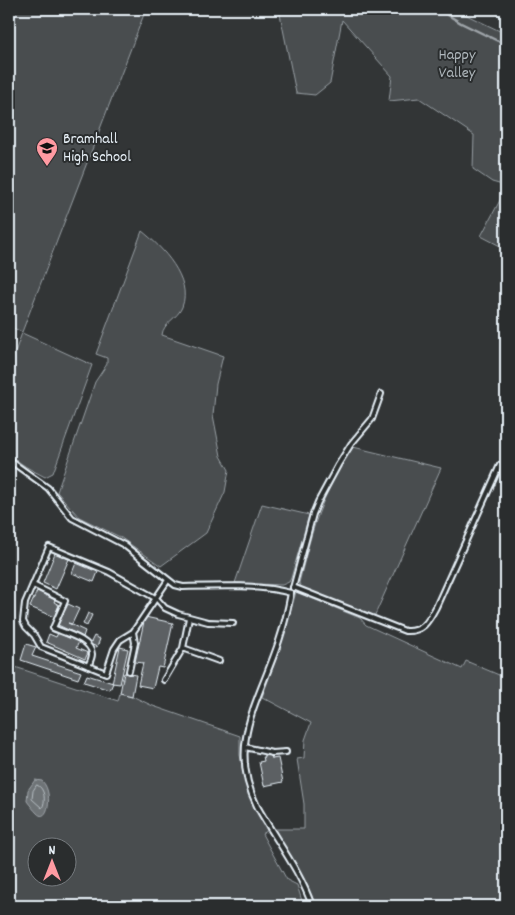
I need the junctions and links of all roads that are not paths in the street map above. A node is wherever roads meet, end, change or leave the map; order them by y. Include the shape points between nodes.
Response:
1 (381, 394) dead end
2 (9, 460) edge
3 (500, 465) dead end
4 (168, 580) junction
5 (33, 585) junction
6 (293, 587) junction
7 (291, 593) junction
8 (157, 599) junction
9 (189, 618) junction
10 (233, 623) dead end
11 (133, 632) junction
12 (183, 648) junction
13 (219, 661) dead end
14 (88, 666) junction
15 (129, 671) dead end
16 (164, 680) dead end
17 (245, 747) junction
18 (286, 752) dead end
19 (312, 906) edge

1 - 6 lane via 372,419 351,444 318,502
2 - 4 lane via 48,488 72,518 124,545
3 - 6 lane via 436,608 424,627 405,631
4 - 7 lane via 183,587 236,587
4 - 8 lane
5 - 8 lane via 49,547 109,572
5 - 14 lane via 25,603 23,622 26,627 41,647
5 - 14 lane via 65,601 53,628 85,642 92,656
6 - 7 lane
7 - 17 lane via 279,642 248,722
8 - 9 lane via 165,608
8 - 11 lane
9 - 10 lane
9 - 12 lane
11 - 14 lane via 120,640 114,649 106,673
11 - 15 lane via 135,643
12 - 13 lane
12 - 16 lane
17 - 18 lane via 272,753
17 - 19 lane via 246,770 257,805

